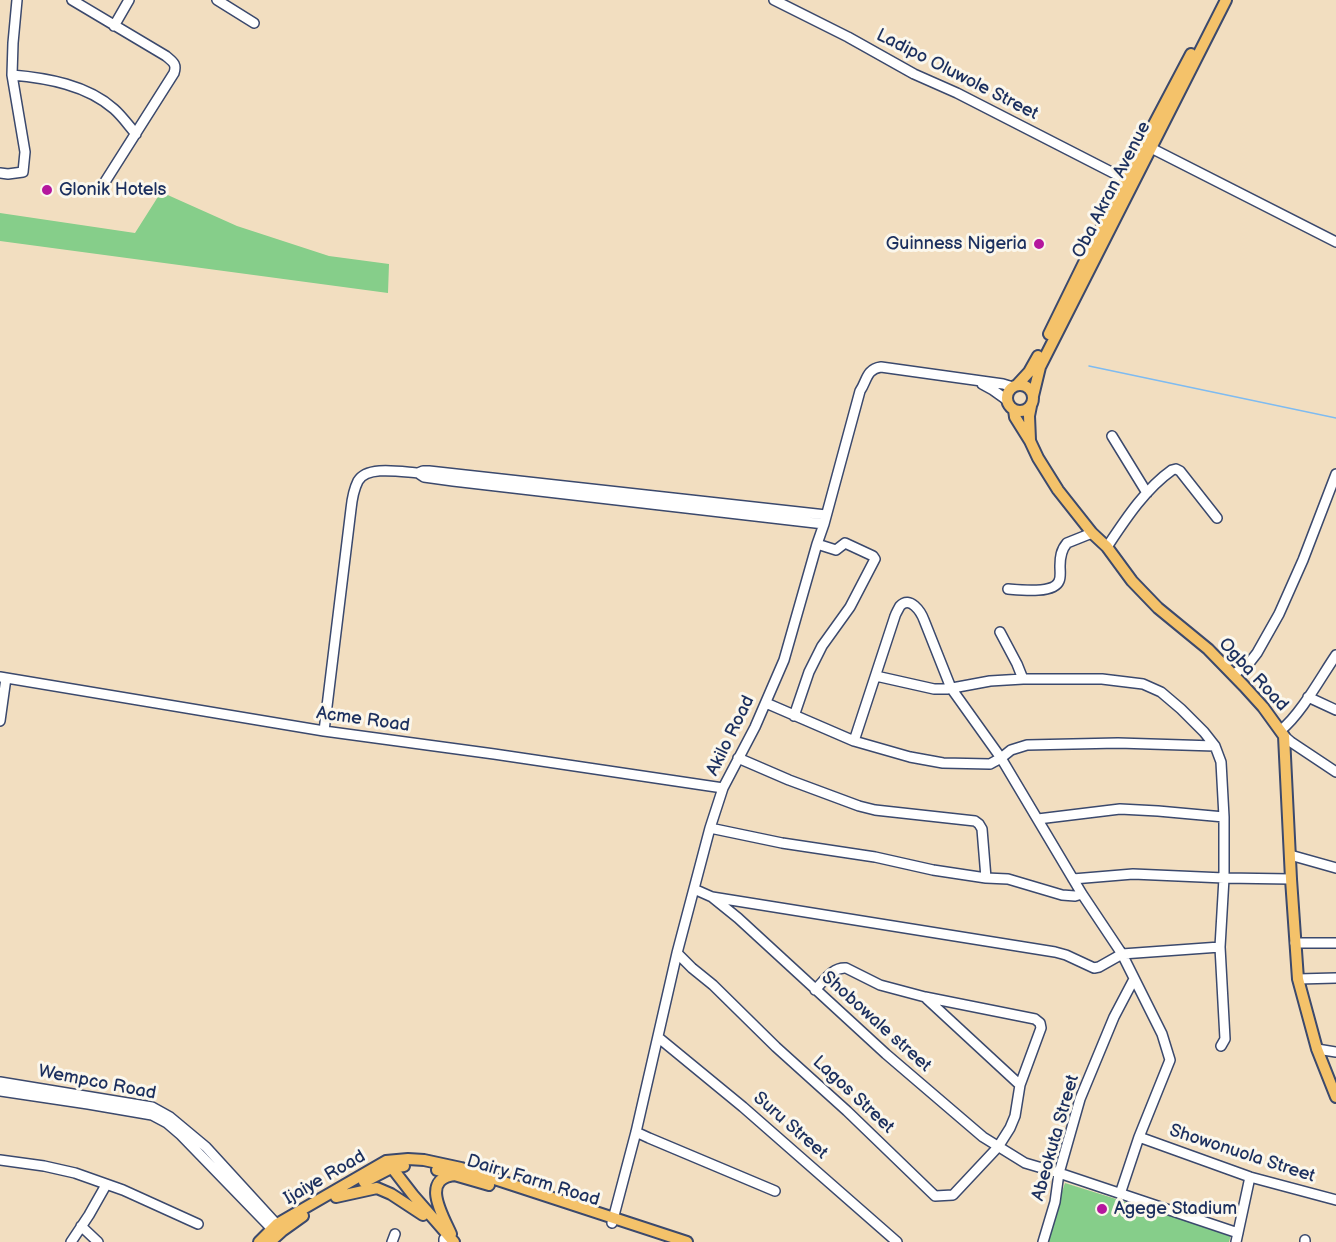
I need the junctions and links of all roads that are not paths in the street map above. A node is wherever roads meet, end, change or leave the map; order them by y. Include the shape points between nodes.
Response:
1 (17, 0) edge
2 (72, 0) edge
3 (129, 0) edge
4 (217, 0) edge
5 (774, 0) edge
6 (1218, 0) edge
7 (1226, 0) edge
8 (254, 23) dead end
9 (114, 26) junction
10 (12, 75) junction
11 (136, 134) junction
12 (1151, 148) junction
13 (0, 173) edge
14 (1125, 179) junction
15 (103, 185) dead end
16 (1336, 242) edge
17 (974, 380) junction
18 (1015, 386) junction
19 (1007, 399) junction
20 (1032, 401) junction
21 (1014, 410) junction
22 (1112, 436) dead end
23 (1030, 441) junction
24 (1336, 474) edge
25 (1147, 493) junction
26 (1217, 518) dead end
27 (825, 520) junction
28 (1092, 533) junction
29 (817, 544) junction
30 (1107, 547) junction
31 (1008, 589) dead end
32 (1000, 632) dead end
33 (1336, 655) edge
34 (1233, 675) junction
35 (876, 676) junction
36 (3, 678) edge
37 (1023, 679) junction
38 (951, 688) junction
39 (1308, 698) junction
40 (766, 703) junction
41 (1336, 710) edge
42 (794, 716) junction
43 (0, 721) edge
44 (324, 731) junction
45 (1282, 733) junction
46 (854, 741) junction
47 (1215, 746) junction
48 (738, 758) junction
49 (1001, 758) junction
50 (1336, 772) edge
51 (723, 788) junction
52 (1224, 817) junction
53 (1038, 819) junction
54 (710, 828) junction
55 (1290, 855) junction
56 (1336, 868) edge
57 (986, 878) junction
58 (1224, 878) junction
59 (1073, 879) junction
60 (1291, 879) junction
61 (694, 889) junction
62 (1082, 894) junction
63 (712, 897) junction
64 (1295, 943) junction
65 (1336, 943) edge
66 (1220, 947) junction
67 (677, 953) junction
68 (1122, 954) junction
69 (1336, 978) edge
70 (1134, 979) junction
71 (1298, 979) junction
72 (815, 990) junction
73 (925, 997) junction
74 (658, 1038) junction
75 (1221, 1046) dead end
76 (1317, 1048) junction
77 (1336, 1052) edge
78 (0, 1082) edge
79 (1020, 1085) junction
80 (0, 1091) edge
81 (1336, 1097) edge
82 (636, 1132) junction
83 (1139, 1137) junction
84 (998, 1147) junction
85 (0, 1160) edge
86 (386, 1166) junction
87 (1059, 1173) junction
88 (456, 1175) junction
89 (1250, 1177) junction
90 (106, 1185) junction
91 (775, 1191) dead end
92 (1120, 1194) junction
93 (336, 1197) junction
94 (1336, 1200) edge
95 (423, 1215) junction
96 (612, 1220) junction
97 (198, 1224) dead end
98 (81, 1226) junction
99 (276, 1232) edge
100 (1237, 1238) edge
101 (449, 1241) edge
102 (71, 1242) edge
103 (98, 1242) edge
104 (260, 1242) edge
105 (670, 1242) edge
106 (687, 1242) edge
107 (897, 1242) edge
108 (1043, 1242) edge

1 - 10 street
2 - 9 street
3 - 9 street
4 - 8 street
5 - 14 street, Ladipo Oluwole Street
6 - 14 main road, Oba Akran Avenue
7 - 12 main road, Oba Akran Avenue
9 - 11 street via 166,56 176,67
10 - 11 street via 46,79 88,92 114,108
10 - 13 street via 25,152 23,172
11 - 15 street
12 - 16 street
12 - 20 main road, Oba Akran Avenue via 1040,367
14 - 18 main road, Oba Akran Avenue via 1037,358
17 - 18 street, Akilo Road
17 - 19 street, Akilo Road
17 - 27 street, Akilo Road via 872,369 860,392
18 - 19 main road
18 - 20 main road via 1028,387
19 - 21 main road
20 - 21 main road via 1028,408
20 - 23 main road, Ogba Road
21 - 23 main road, Ogba Road
22 - 25 street
23 - 28 main road, Ogba Road via 1058,489
24 - 34 street via 1279,614 1257,653
25 - 26 street via 1176,469
25 - 30 street
27 - 29 street, Akilo Road
27 - 44 street via 453,478 423,471 363,474 354,493
28 - 30 main road, Ogba Road
28 - 31 street via 1064,547 1056,585 1028,591
29 - 40 street, Akilo Road via 784,660
29 - 42 street via 837,550 845,543 875,559 850,607 822,646
30 - 34 main road, Ogba Road via 1158,608
32 - 37 street
33 - 39 street
34 - 45 main road, Ogba Road
35 - 38 street
35 - 38 street via 895,616 900,606 908,603 919,609
35 - 46 street
36 - 43 street
36 - 44 street, Acme Road
37 - 38 street
37 - 47 street via 1102,679 1149,686 1181,709
38 - 49 street
39 - 41 street
39 - 45 street
40 - 42 street
40 - 48 street, Akilo Road
42 - 46 street
44 - 51 street, Acme Road
45 - 50 street
45 - 55 main road, Ogba Road
46 - 49 street via 930,762 985,765
47 - 49 street via 1027,745
47 - 52 street via 1221,762
48 - 51 street, Akilo Road
48 - 57 street via 867,808 975,821 982,829
49 - 53 street
51 - 54 street, Akilo Road
52 - 53 street via 1120,809
52 - 58 street
53 - 59 street
54 - 57 street
54 - 61 street, Akilo Road
55 - 56 street
55 - 60 main road, Ogba Road
57 - 62 street via 1008,879 1062,895
58 - 59 street via 1133,874
58 - 60 street
58 - 66 street
59 - 62 street
60 - 64 main road, Ogba Road
61 - 63 street
61 - 67 street, Akilo Road
62 - 68 street
63 - 68 street via 1055,952 1094,968
63 - 72 street, Shobowale street
64 - 65 street
64 - 71 main road, Ogba Road
66 - 68 street
66 - 75 street via 1224,1039
67 - 74 street, Akilo Road
67 - 84 street, Lagos Street via 935,1196 953,1195
68 - 70 street
69 - 71 street
70 - 83 street via 1162,1034 1170,1060
70 - 87 street, Abeokuta Street via 1080,1099
71 - 76 main road, Ogba Road
72 - 73 street via 840,967 880,985
72 - 84 street, Shobowale street
73 - 79 street
73 - 79 street, Lagos Street via 1040,1023
74 - 82 street, Akilo Road
74 - 107 street, Suru Street via 752,1114
76 - 77 street
76 - 81 main road, Ogba Road
78 - 99 street, Wempco Road via 152,1107 206,1147
79 - 84 street, Lagos Street via 1015,1116
80 - 99 street, Wempco Road via 152,1115 181,1136
82 - 91 street
82 - 96 street, Akilo Road
83 - 89 street, Showonuola Street
83 - 92 street
84 - 87 street, Shobowale street via 1025,1163
85 - 90 street via 75,1173
86 - 88 main road, Dairy Farm Road via 431,1168
86 - 93 main road, Ijaiye Road
86 - 95 main road
86 - 96 main road, Dairy Farm Road via 408,1159 461,1168
86 - 99 main road, Ijaiye Road
86 - 101 main road
87 - 92 street, Shobowale street
87 - 108 street, Abeokuta Street
88 - 96 main road, Dairy Farm Road
88 - 101 main road via 446,1176 436,1188
89 - 94 street, Showonuola Street
89 - 100 street
90 - 97 street
90 - 98 street
92 - 100 street, Shobowale street
93 - 95 main road via 377,1188
93 - 99 main road, Ijaiye Road
95 - 101 main road
96 - 105 main road, Dairy Farm Road
96 - 106 main road, Dairy Farm Road
98 - 102 street
98 - 103 street
99 - 104 main road, Ijaiye Road

